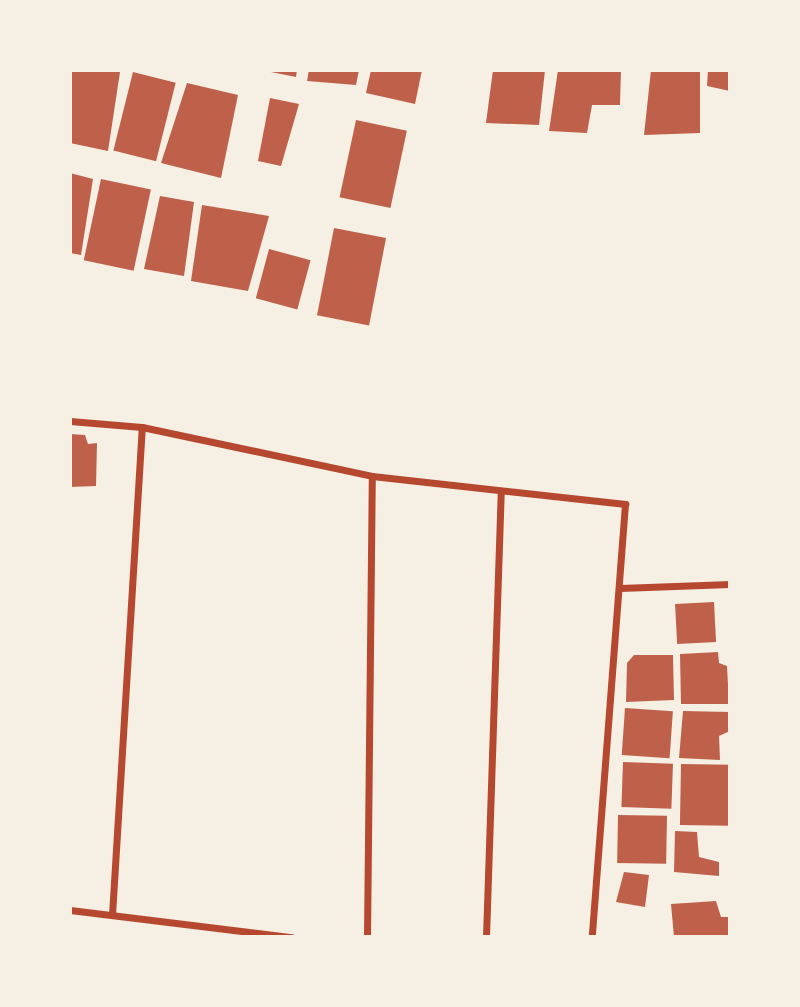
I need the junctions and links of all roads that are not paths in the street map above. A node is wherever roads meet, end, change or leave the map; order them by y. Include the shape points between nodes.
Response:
1 (70, 421) edge
2 (142, 427) junction
3 (372, 477) junction
4 (501, 491) junction
5 (730, 584) edge
6 (620, 588) junction
7 (70, 910) edge
8 (112, 915) junction
9 (291, 937) edge
10 (368, 937) edge
11 (486, 937) edge
12 (592, 937) edge

1 - 2 street
2 - 3 street
2 - 8 street
3 - 4 street
3 - 10 street
4 - 6 street via 625,504
4 - 11 street
5 - 6 street
6 - 12 street
7 - 8 street
8 - 9 street

